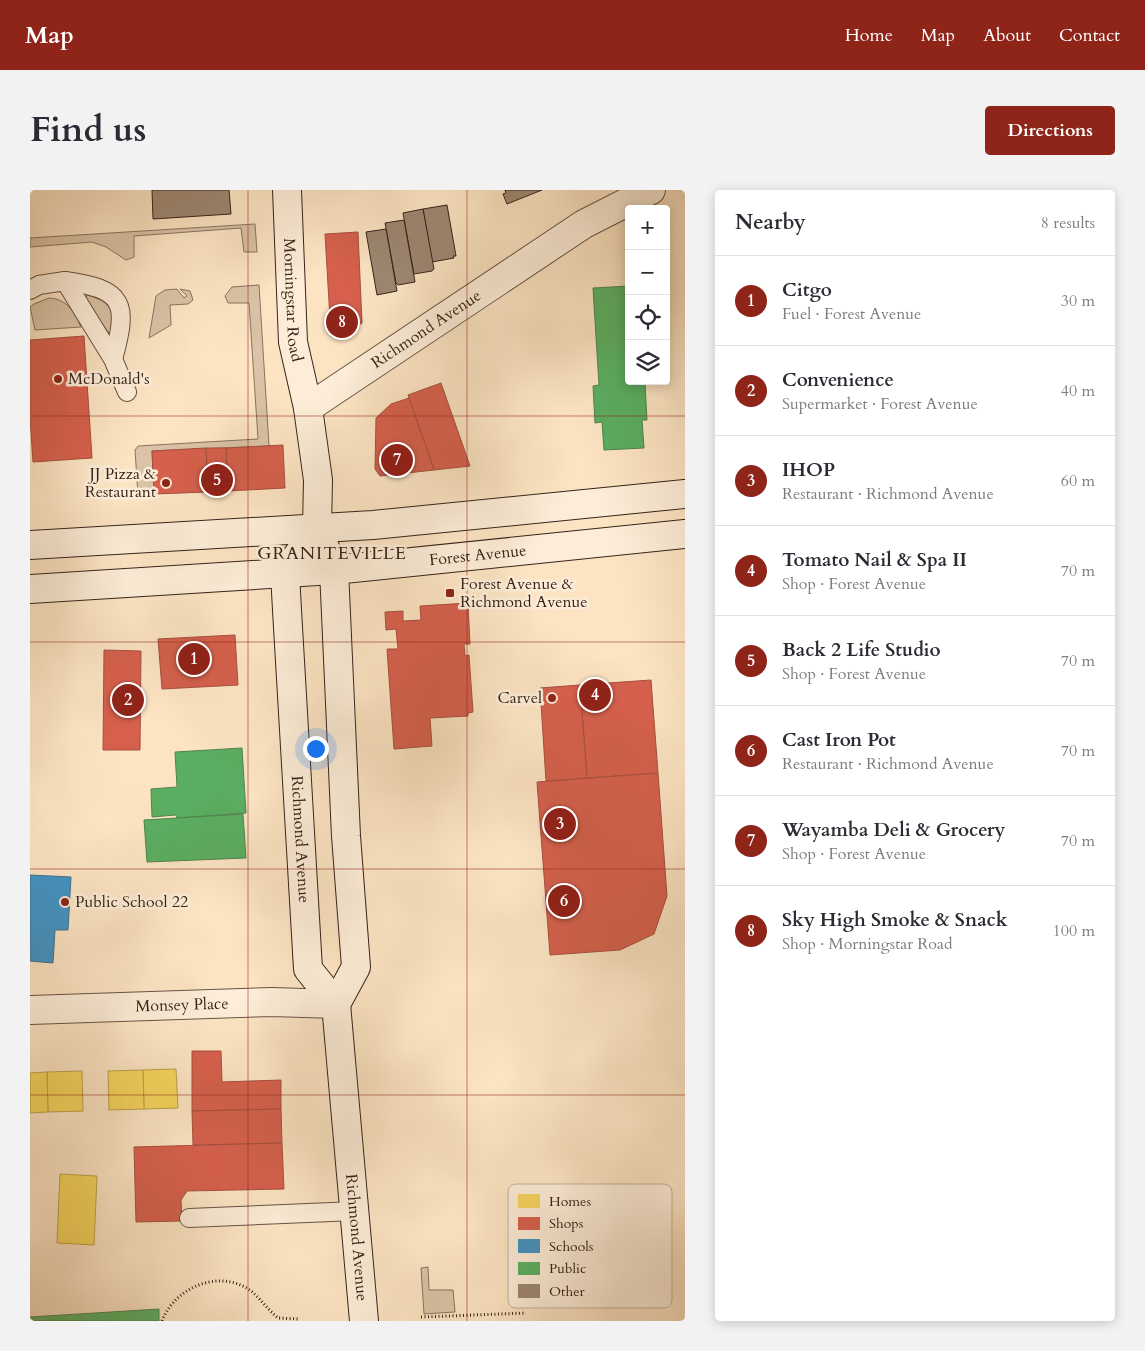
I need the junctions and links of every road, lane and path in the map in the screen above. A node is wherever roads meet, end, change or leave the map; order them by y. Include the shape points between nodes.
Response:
1 (287, 190) edge
2 (651, 190) edge
3 (65, 281) junction
4 (30, 290) edge
5 (114, 359) junction
6 (127, 392) dead end
7 (308, 408) junction
8 (685, 494) edge
9 (317, 528) junction
10 (685, 534) edge
11 (30, 545) edge
12 (334, 570) junction
13 (285, 573) junction
14 (30, 589) edge
15 (336, 1004) junction
16 (30, 1010) edge
17 (355, 1210) junction
18 (189, 1218) dead end
19 (526, 1313) dead end
20 (421, 1318) dead end
21 (298, 1320) dead end
22 (162, 1321) edge
23 (364, 1321) edge

1 - 7 main road, Morningstar Road via 293,342
2 - 7 main road, Richmond Avenue via 584,224
3 - 4 lane
3 - 5 lane
3 - 5 lane via 108,291 117,300 122,313 122,328
5 - 6 lane
7 - 9 main road via 318,480
8 - 9 main road
9 - 11 main road
9 - 12 main road
9 - 13 main road
10 - 12 main road, Forest Avenue
12 - 13 main road, Forest Avenue
12 - 15 main road via 346,836 356,967
13 - 14 main road, Forest Avenue
13 - 15 main road, Richmond Avenue via 308,969
15 - 16 main road, Monsey Place via 272,1002
15 - 17 main road, Richmond Avenue
17 - 18 lane
17 - 23 main road, Richmond Avenue
19 - 20 path
21 - 22 path via 278,1318 251,1291 226,1281 210,1282 188,1290 173,1301

